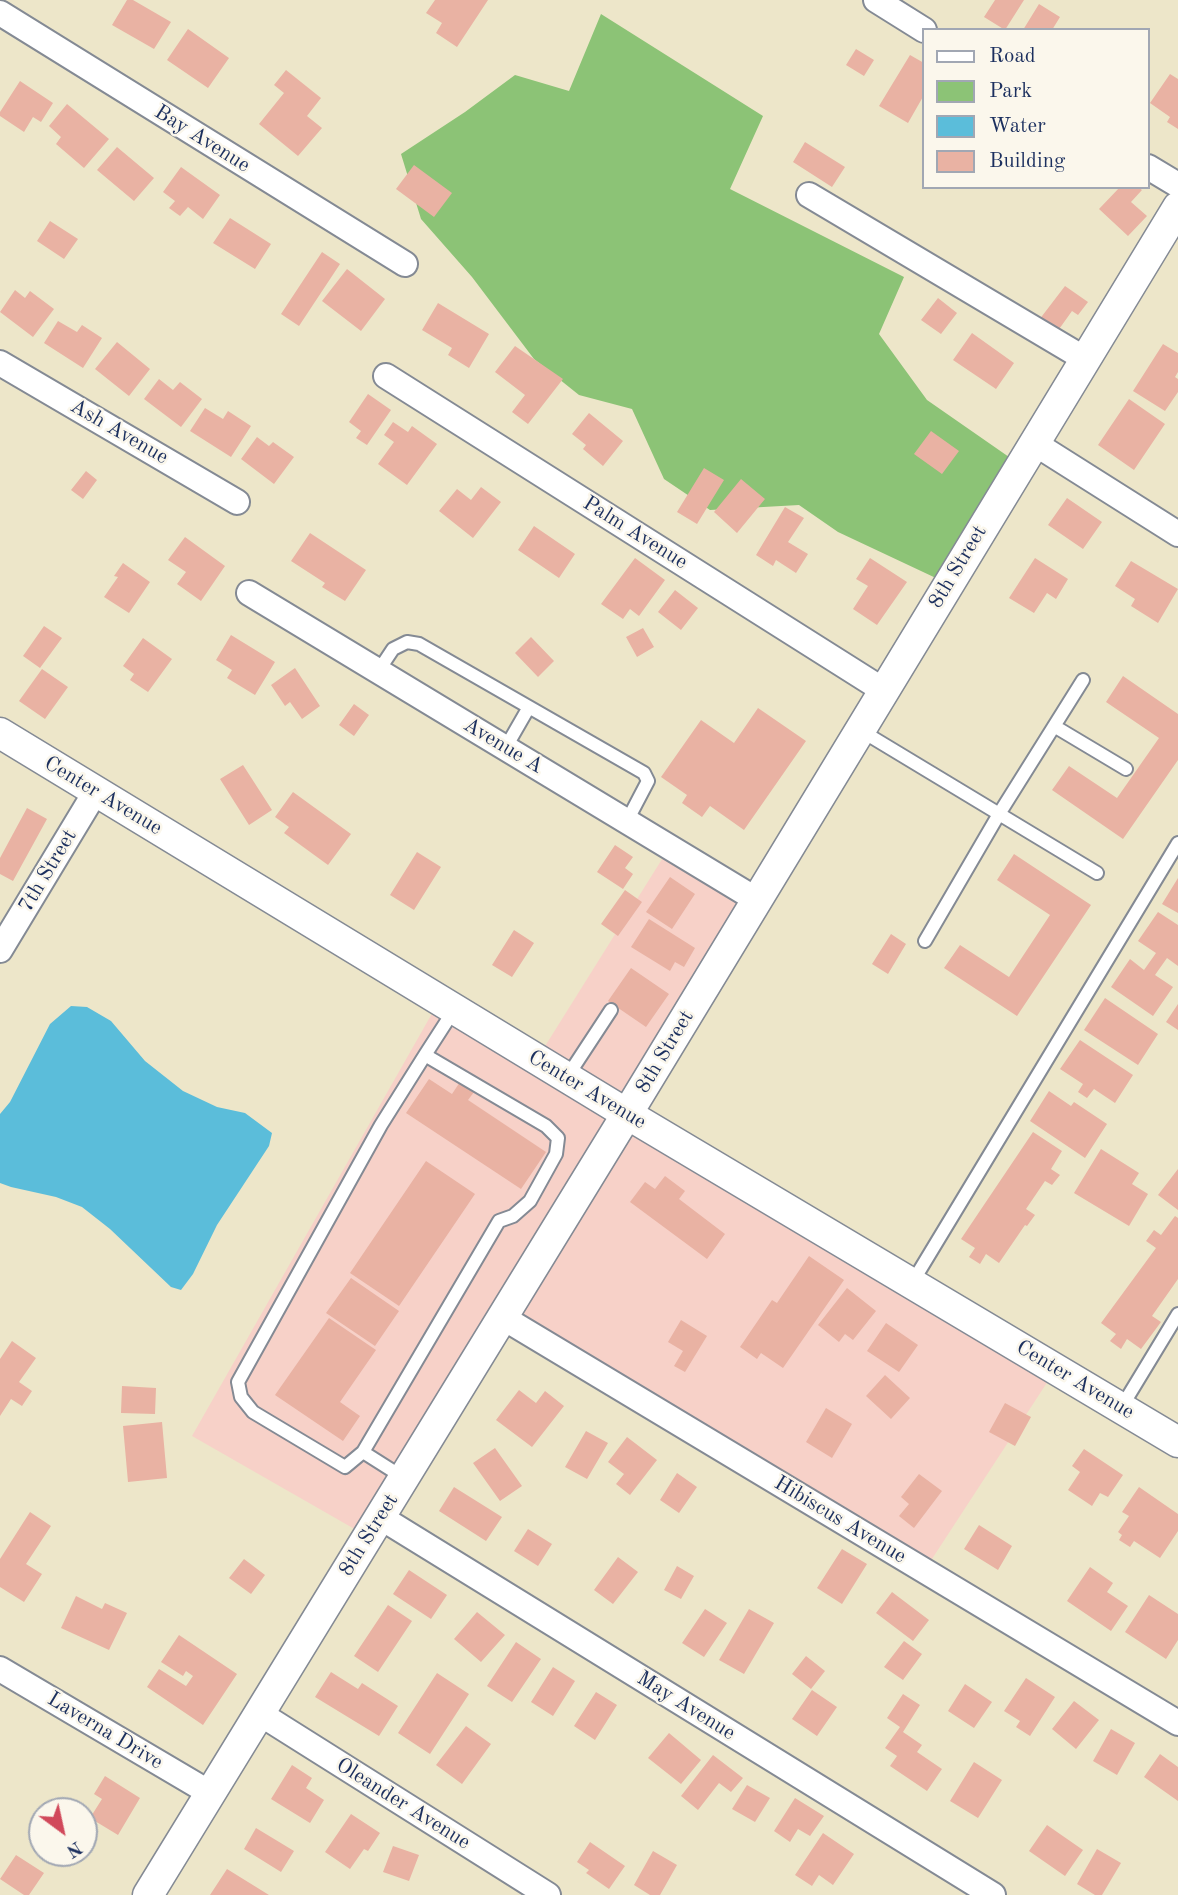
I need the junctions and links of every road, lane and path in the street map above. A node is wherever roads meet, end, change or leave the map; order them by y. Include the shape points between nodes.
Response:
1 (876, 0) edge
2 (0, 13) edge
3 (922, 29) edge
4 (1150, 168) edge
5 (1178, 185) edge
6 (809, 195) dead end
7 (1178, 207) edge
8 (405, 264) dead end
9 (1085, 359) junction
10 (0, 363) edge
11 (386, 376) dead end
12 (1034, 443) junction
13 (237, 502) dead end
14 (1178, 534) edge
15 (249, 593) dead end
16 (379, 670) junction
17 (1083, 680) dead end
18 (883, 690) junction
19 (529, 707) junction
20 (1054, 726) junction
21 (859, 730) junction
22 (0, 733) edge
23 (506, 747) junction
24 (1126, 769) dead end
25 (96, 791) junction
26 (999, 814) junction
27 (627, 821) junction
28 (1178, 843) edge
29 (1097, 873) dead end
30 (757, 900) junction
31 (925, 941) dead end
32 (0, 950) edge
33 (455, 1010) junction
34 (611, 1010) dead end
35 (425, 1055) junction
36 (567, 1078) junction
37 (627, 1114) junction
38 (912, 1284) junction
39 (1178, 1314) edge
40 (502, 1317) junction
41 (1121, 1408) junction
42 (1178, 1442) edge
43 (363, 1452) junction
44 (404, 1478) junction
45 (380, 1517) junction
46 (0, 1669) edge
47 (259, 1713) junction
48 (1178, 1723) edge
49 (210, 1793) junction
50 (148, 1895) edge
51 (548, 1895) edge
52 (993, 1895) edge

1 - 3 street
2 - 8 street, Bay Avenue
4 - 5 street
6 - 9 street
7 - 9 street, 8th Street
9 - 12 street, 8th Street
10 - 13 street, Ash Avenue
11 - 18 street, Palm Avenue
12 - 14 street
12 - 18 street, 8th Street
15 - 16 street, Avenue A
16 - 19 lane via 393,649 407,642 419,644
16 - 23 street, Avenue A
17 - 20 lane
18 - 21 street, 8th Street
19 - 23 lane
19 - 27 lane via 644,773 648,781
20 - 24 lane
20 - 26 lane
21 - 26 lane
21 - 30 street, 8th Street
22 - 25 street, Center Avenue
23 - 27 street, Avenue A
25 - 32 street, 7th Street
25 - 33 street, Center Avenue
26 - 29 lane
26 - 31 lane
27 - 30 street, Avenue A
28 - 38 lane
30 - 37 street, 8th Street
33 - 35 lane
33 - 36 street, Center Avenue
34 - 36 lane
35 - 43 lane via 546,1126 558,1138 556,1154 530,1201 499,1221
35 - 43 lane via 380,1125 238,1382 241,1397 253,1412 345,1467
36 - 37 street, Center Avenue
37 - 38 street, Center Avenue
37 - 40 street, 8th Street
38 - 41 street, Center Avenue
39 - 41 lane
40 - 44 street, 8th Street
40 - 48 street, Hibiscus Avenue
41 - 42 street, Center Avenue
43 - 44 lane
44 - 45 street, 8th Street
45 - 47 street, 8th Street
45 - 52 street, May Avenue
46 - 49 street, Laverna Drive
47 - 49 street, 8th Street
47 - 51 street, Oleander Avenue
49 - 50 street, 8th Street

